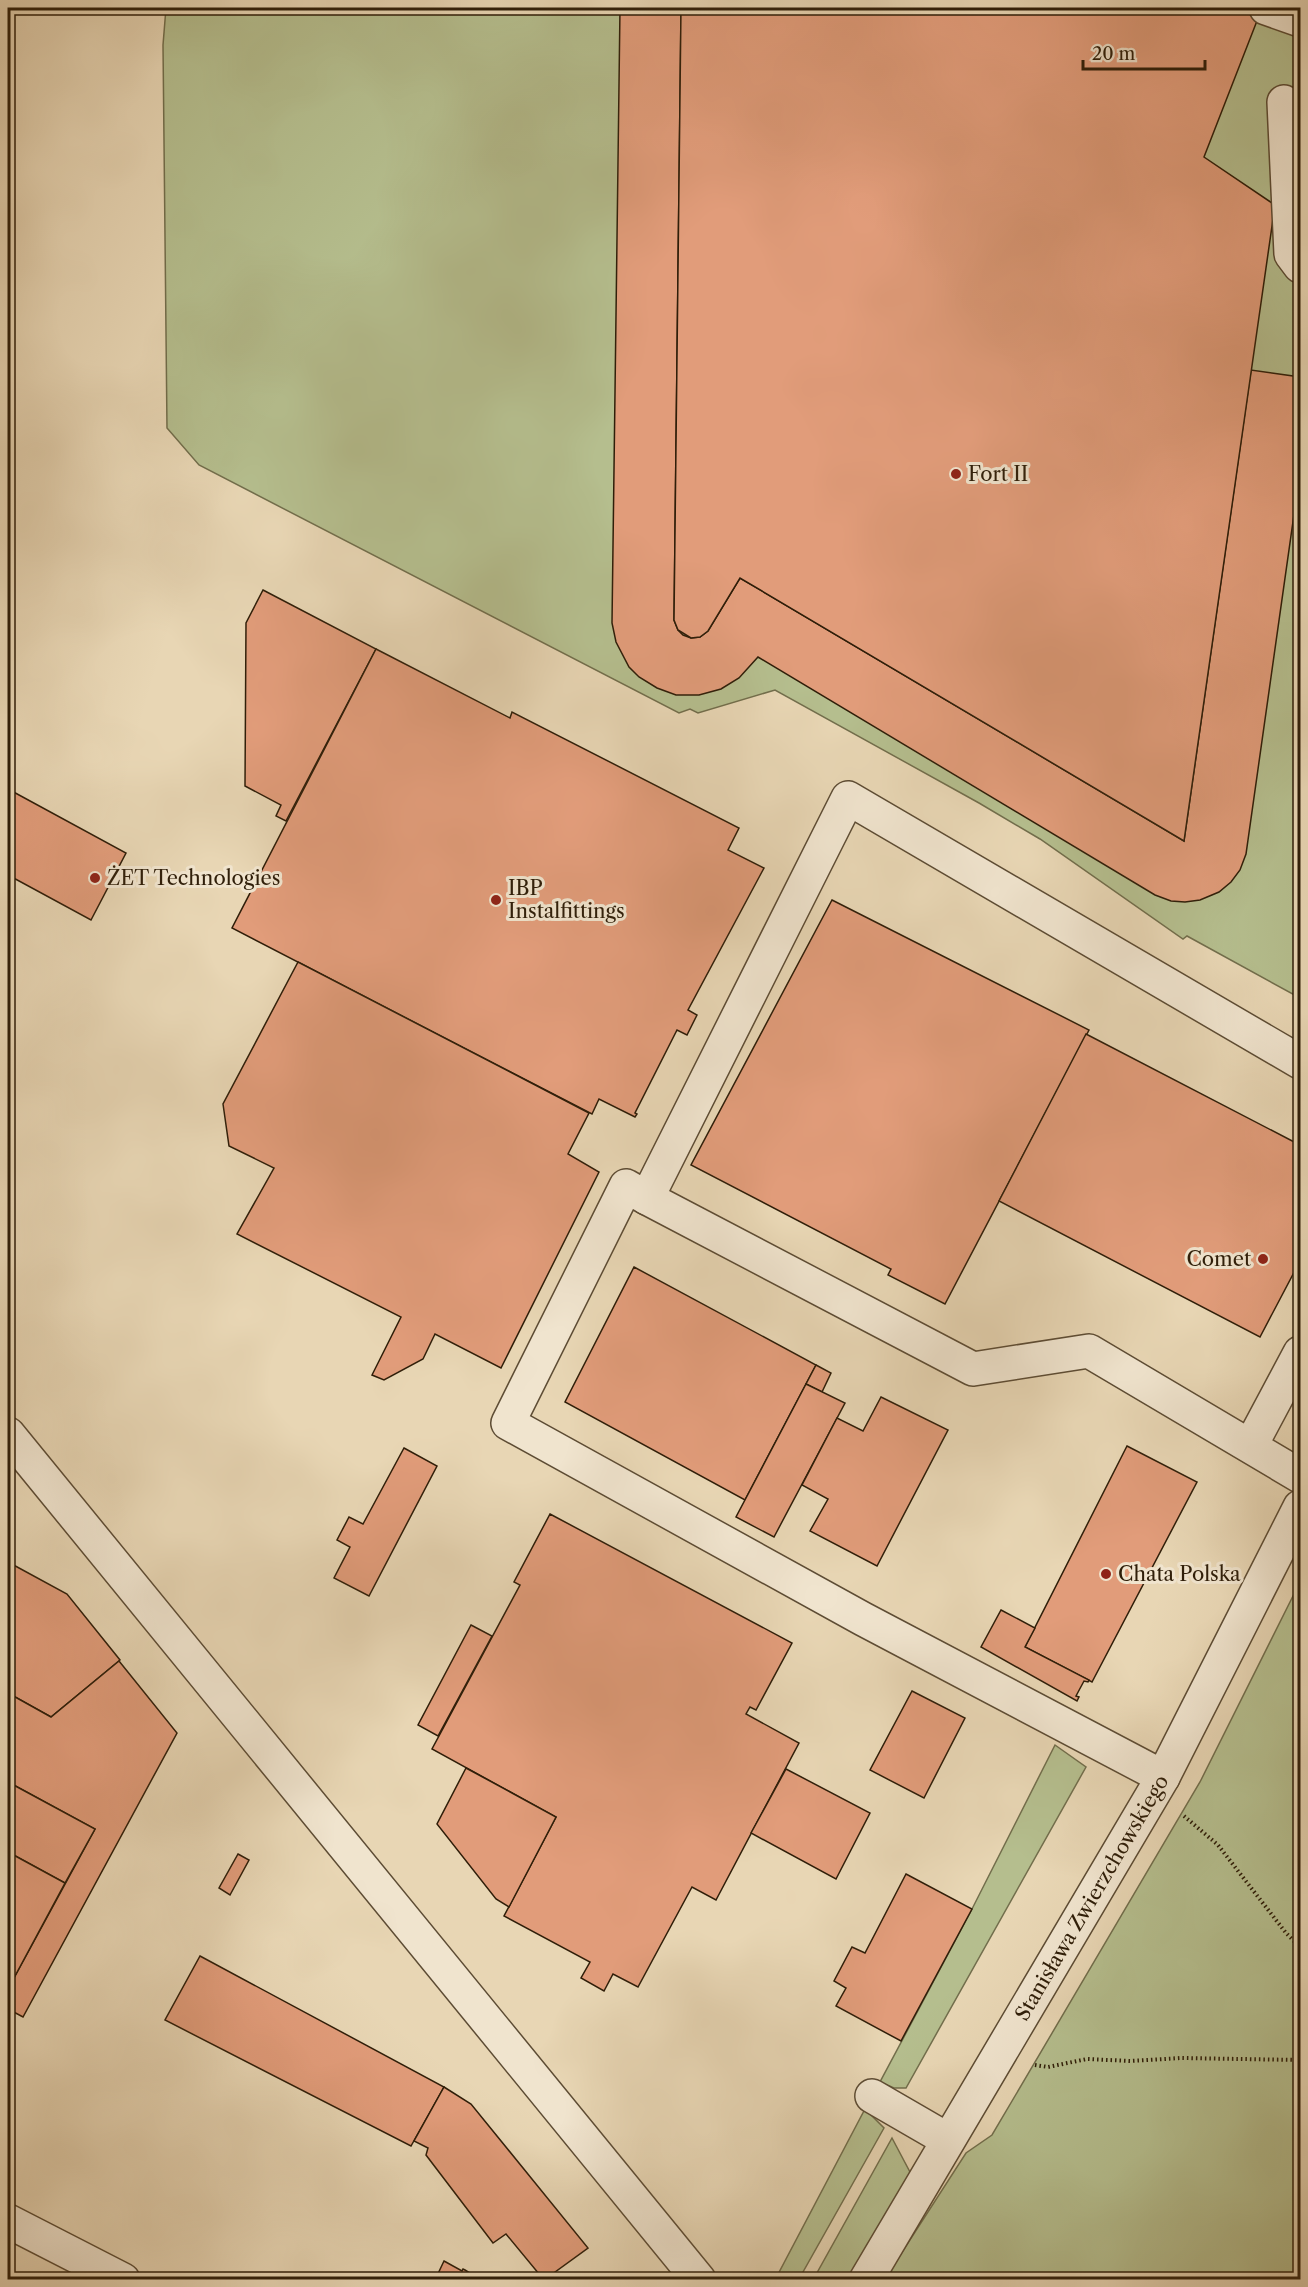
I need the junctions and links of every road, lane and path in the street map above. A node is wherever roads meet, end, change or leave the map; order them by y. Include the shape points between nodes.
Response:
1 (1266, 8) edge
2 (1300, 20) edge
3 (1284, 102) dead end
4 (1300, 266) edge
5 (1300, 1062) edge
6 (647, 1197) junction
7 (1300, 1353) edge
8 (8, 1434) edge
9 (1251, 1445) junction
10 (1300, 1476) edge
11 (1300, 1507) edge
12 (1159, 1784) junction
13 (1300, 1947) edge
14 (997, 2059) junction
15 (1300, 2060) edge
16 (872, 2096) dead end
17 (948, 2140) junction
18 (8, 2221) edge
19 (123, 2280) edge
20 (699, 2280) edge
21 (866, 2280) edge

1 - 2 street
3 - 4 street via 1291,254
5 - 6 street via 848,798
6 - 9 street via 973,1369 1089,1351
6 - 12 street via 626,1186 508,1423
7 - 9 street
8 - 20 street
9 - 10 street
11 - 12 street, Stanisława Zwierzchowskiego
12 - 13 path via 1218,1845
12 - 14 street, Stanisława Zwierzchowskiego
14 - 15 path via 1048,2067 1087,2059
14 - 17 street, Stanisława Zwierzchowskiego
16 - 17 street
17 - 21 street, Stanisława Zwierzchowskiego
18 - 19 street

